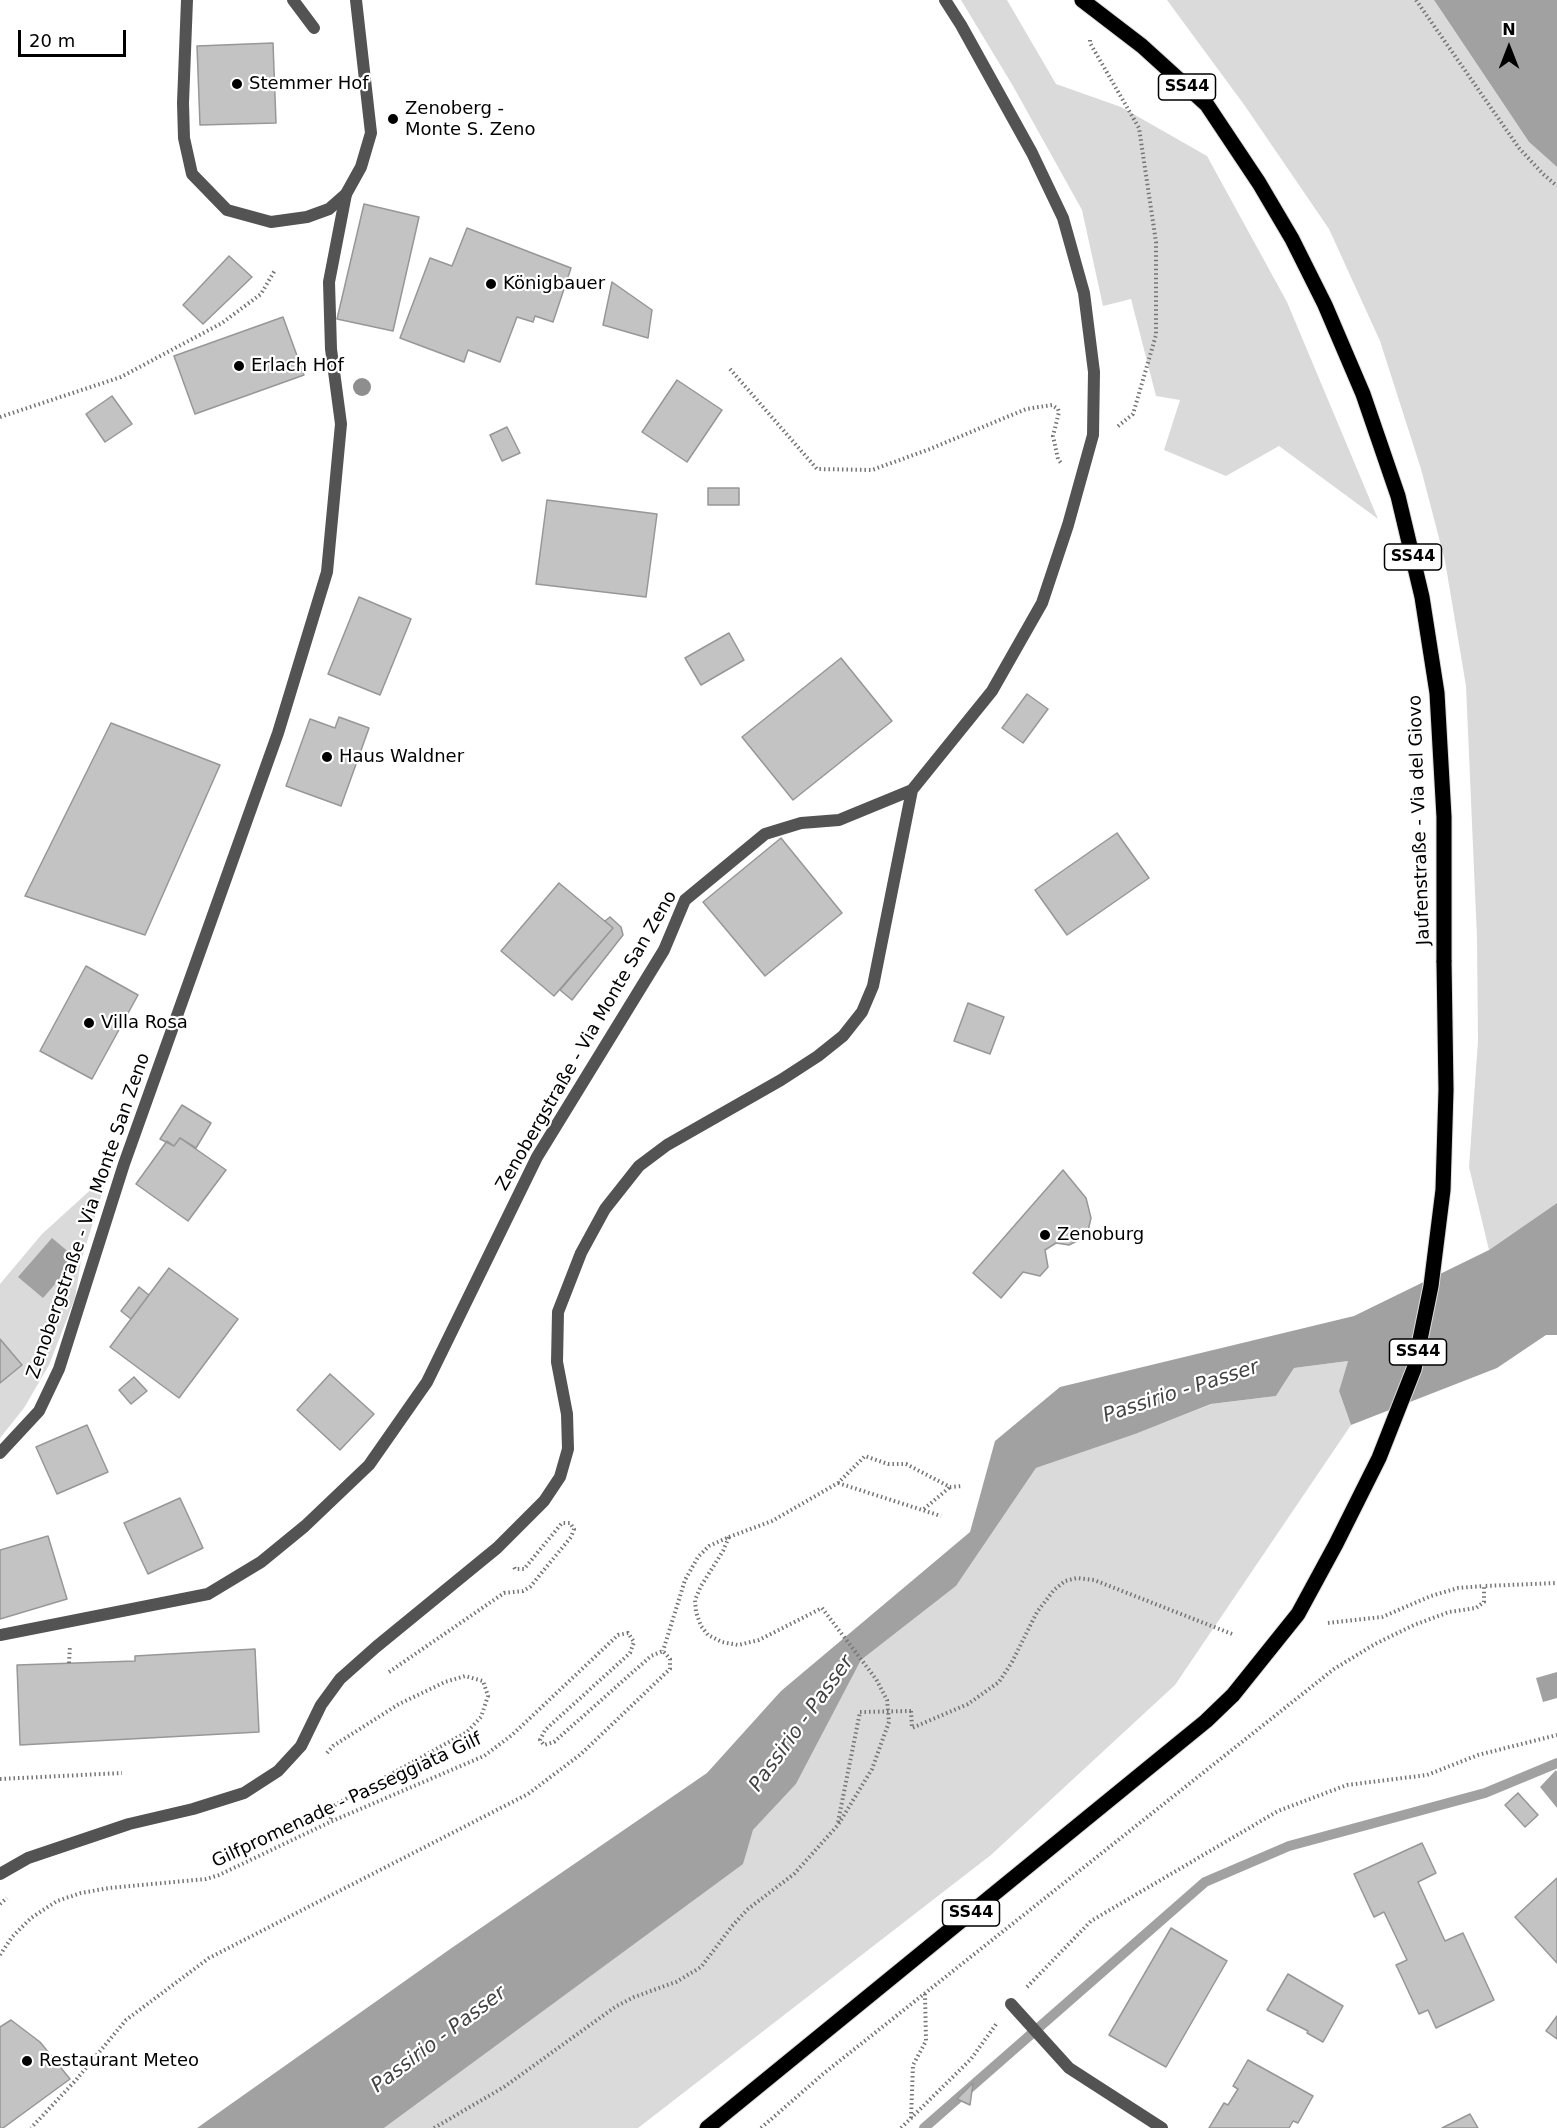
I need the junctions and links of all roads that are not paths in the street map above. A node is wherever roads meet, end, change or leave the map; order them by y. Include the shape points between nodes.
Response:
1 (187, 0) edge
2 (293, 0) edge
3 (356, 0) edge
4 (945, 0) edge
5 (1083, 0) edge
6 (314, 28) dead end
7 (346, 194) junction
8 (912, 790) junction
9 (0, 1453) edge
10 (0, 1635) edge
11 (0, 1874) edge
12 (1011, 2004) road end
13 (706, 2128) edge
14 (1162, 2128) edge

1 - 7 street via 184,138 192,174 227,210 271,222 329,209
2 - 6 street
3 - 7 street via 371,133 361,167
4 - 8 street, Zenobergstraße - Via Monte San Zeno via 1032,153 1063,218 1084,293 1094,372 1093,435 1042,603 992,691
5 - 13 main road, Jaufenstraße - Via del Giovo / SS44, bridge via 1142,46 1207,105 1259,183 1325,305 1364,394 1398,496 1422,597 1435,682 1444,818 1446,1090 1443,1190 1431,1286 1414,1369 1379,1458 1298,1614 1233,1695
7 - 9 street, Zenobergstraße - Via Monte San Zeno via 329,282 331,349 341,424 327,572 278,733 124,1164 59,1369 39,1412
8 - 10 street, Zenobergstraße - Via Monte San Zeno via 839,820 801,824 765,834 685,900 664,950 537,1157 427,1382 369,1465 305,1526 261,1562 208,1594
8 - 11 street, Zenobergstraße - Via Monte San Zeno via 873,986 862,1012 843,1036 818,1056 667,1145 639,1166 605,1209 581,1253 558,1312 557,1362 567,1414 568,1449 560,1477 544,1501 497,1548 340,1679 321,1705 301,1746 278,1771 244,1792 50,1850
12 - 14 street via 1070,2068

